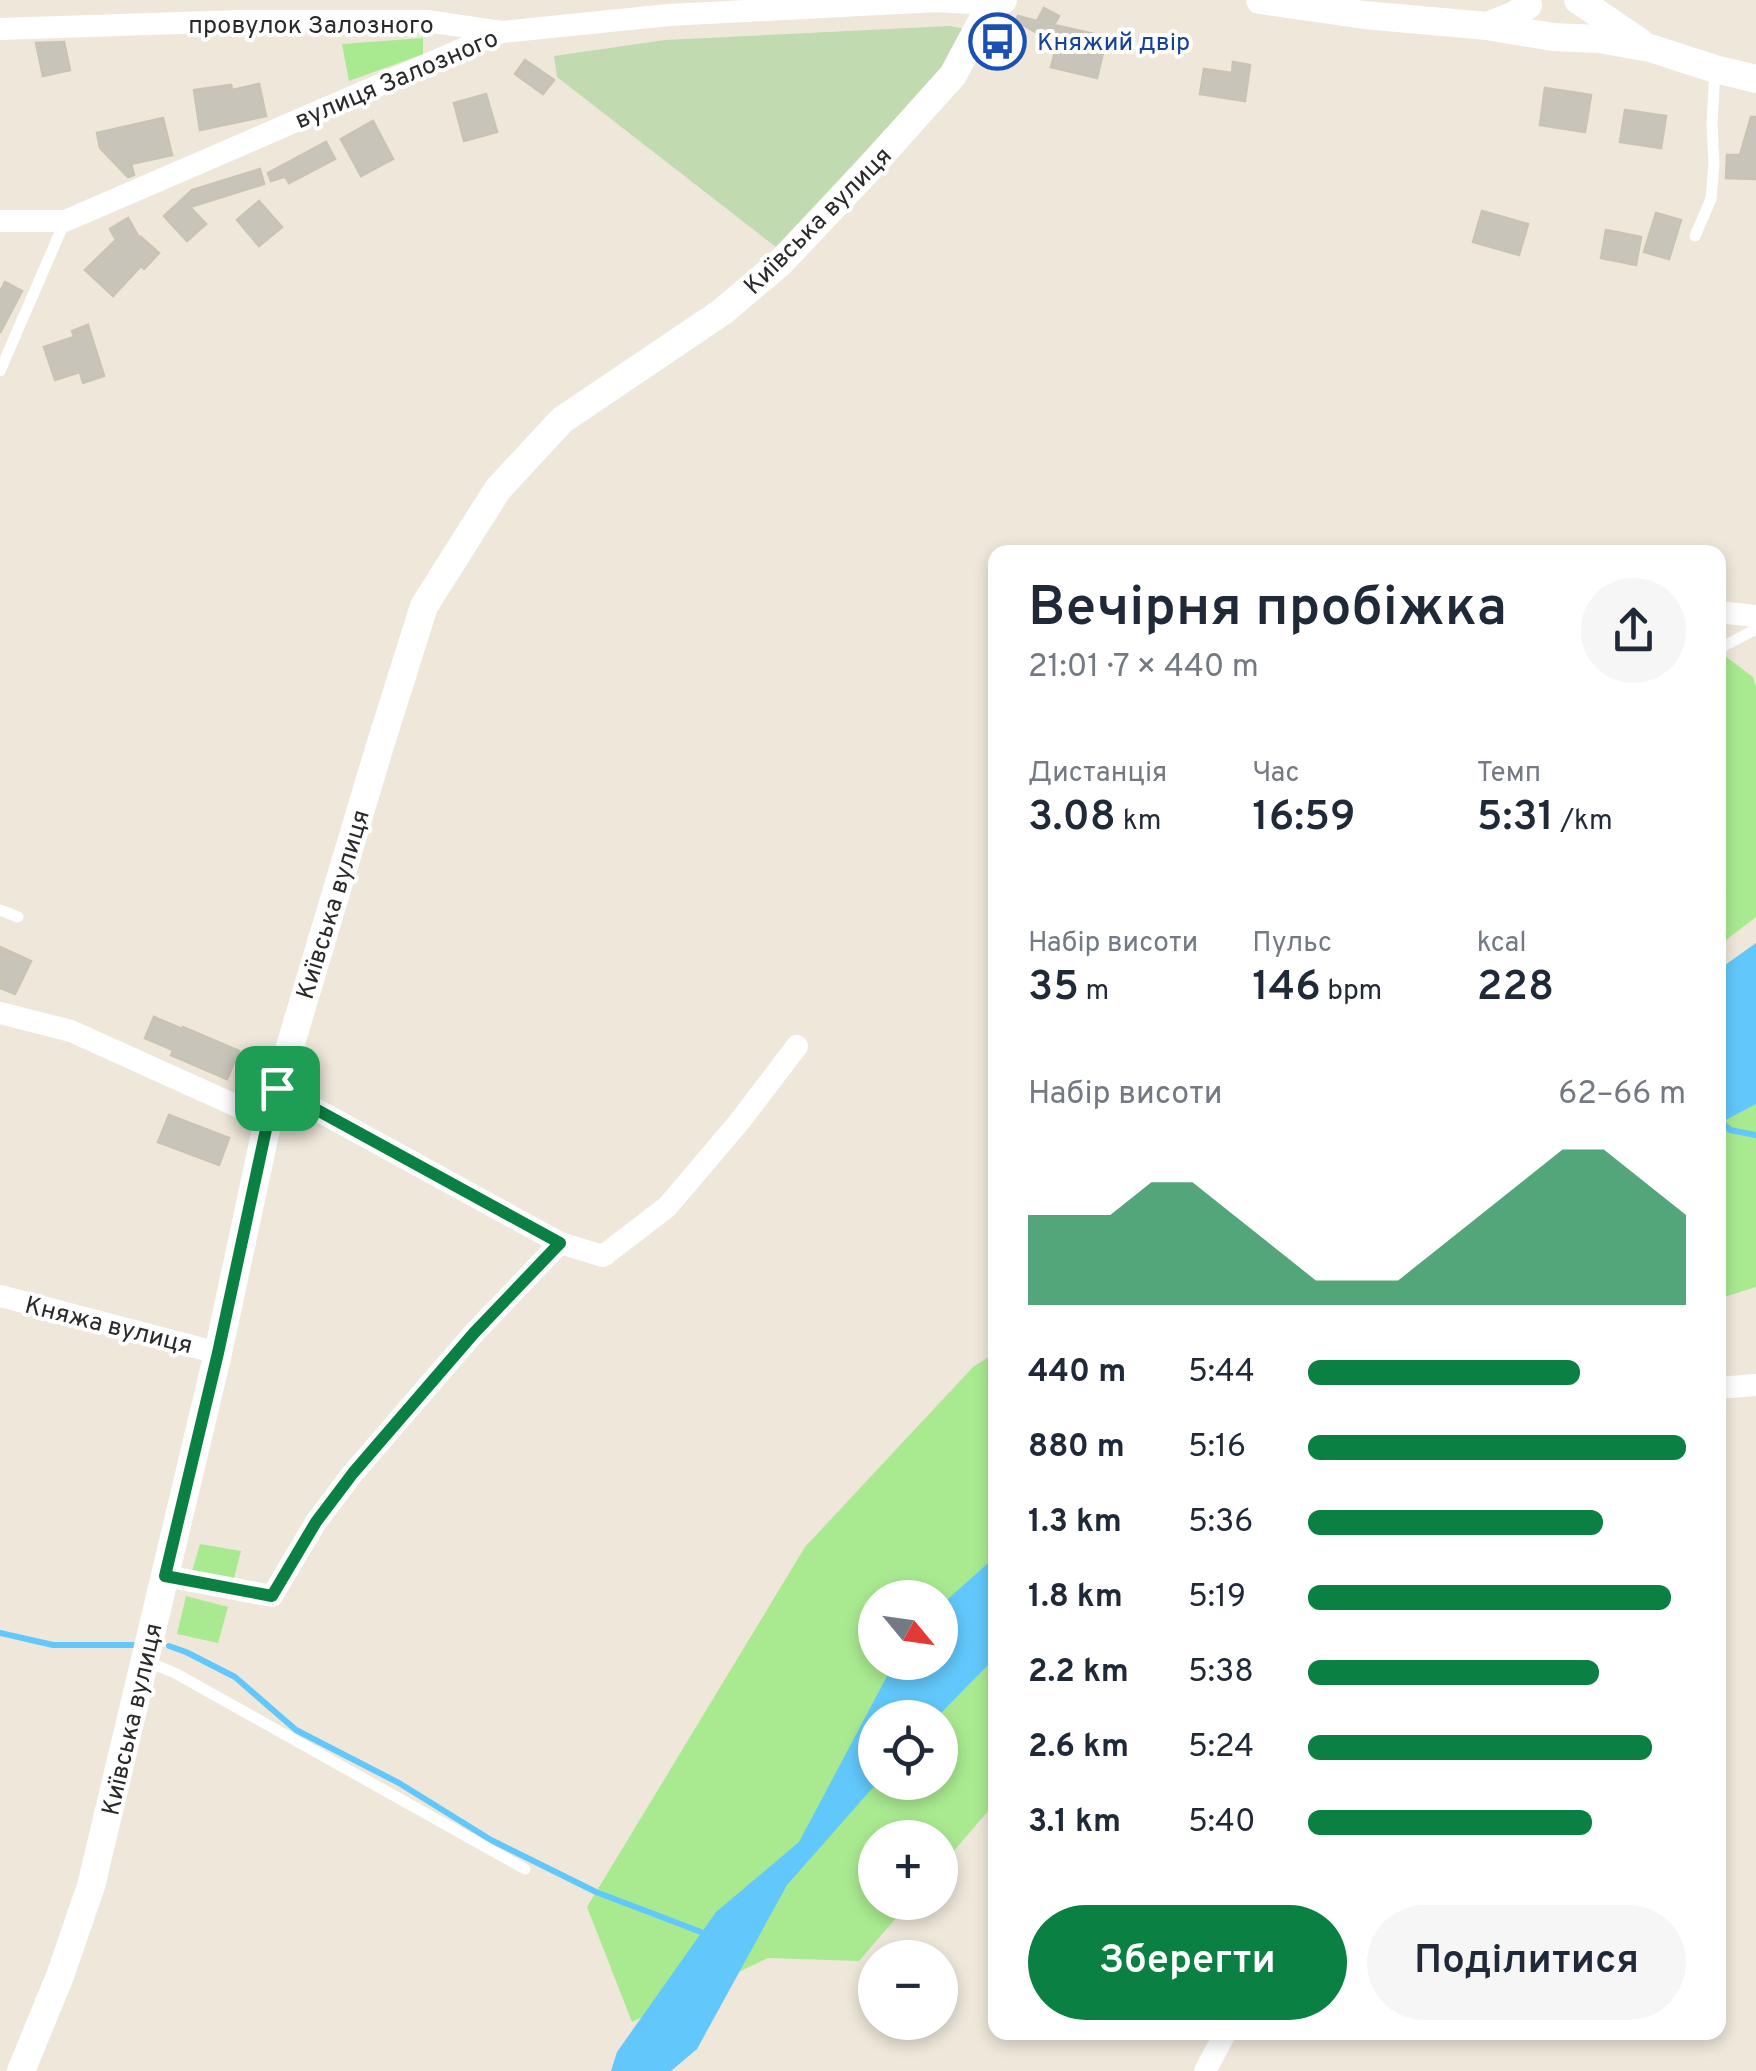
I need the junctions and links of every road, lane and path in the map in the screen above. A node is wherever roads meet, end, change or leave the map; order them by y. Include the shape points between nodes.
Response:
1 (1260, 0) edge
2 (1577, 0) edge
3 (994, 1) edge
4 (1529, 2) edge
5 (1487, 26) junction
6 (0, 29) edge
7 (502, 32) junction
8 (1547, 35) junction
9 (1650, 48) junction
10 (1715, 69) junction
11 (1756, 79) edge
12 (0, 221) edge
13 (65, 221) junction
14 (1695, 236) dead end
15 (0, 372) edge
16 (1726, 613) edge
17 (1756, 616) edge
18 (1756, 629) edge
19 (1726, 645) edge
20 (0, 910) edge
21 (18, 918) dead end
22 (0, 1012) edge
23 (797, 1046) dead end
24 (277, 1088) junction
25 (268, 1120) junction
26 (560, 1243) junction
27 (0, 1296) edge
28 (218, 1353) junction
29 (1756, 1385) edge
30 (1726, 1387) edge
31 (165, 1576) junction
32 (145, 1661) junction
33 (525, 1869) dead end
34 (1222, 2040) edge
35 (22, 2071) edge
36 (1206, 2071) edge

1 - 5 street
2 - 8 street via 1572,28
2 - 9 street
3 - 7 street, вулиця Залозного via 669,15
3 - 24 street, Київська вулиця via 953,75 782,262 722,312 562,420 498,489 424,606
4 - 5 street
4 - 8 street via 1530,21
5 - 8 street
6 - 7 street, провулок Залозного via 426,21
7 - 13 street, вулиця Залозного
8 - 9 street
9 - 10 street
10 - 11 street
10 - 14 lane via 1711,199
12 - 13 street, вулиця Залозного
13 - 15 lane
16 - 17 street
18 - 19 lane
20 - 21 lane
22 - 25 street via 71,1031
23 - 26 street via 667,1207 603,1256
24 - 25 street, Київська вулиця
24 - 26 street
25 - 28 street, Київська вулиця
26 - 31 street via 353,1473 272,1596
27 - 28 street, Княжа вулиця
28 - 31 street, Київська вулиця
29 - 30 street
31 - 32 street, Київська вулиця
32 - 33 lane
32 - 35 street, Київська вулиця via 91,1886
34 - 36 street

